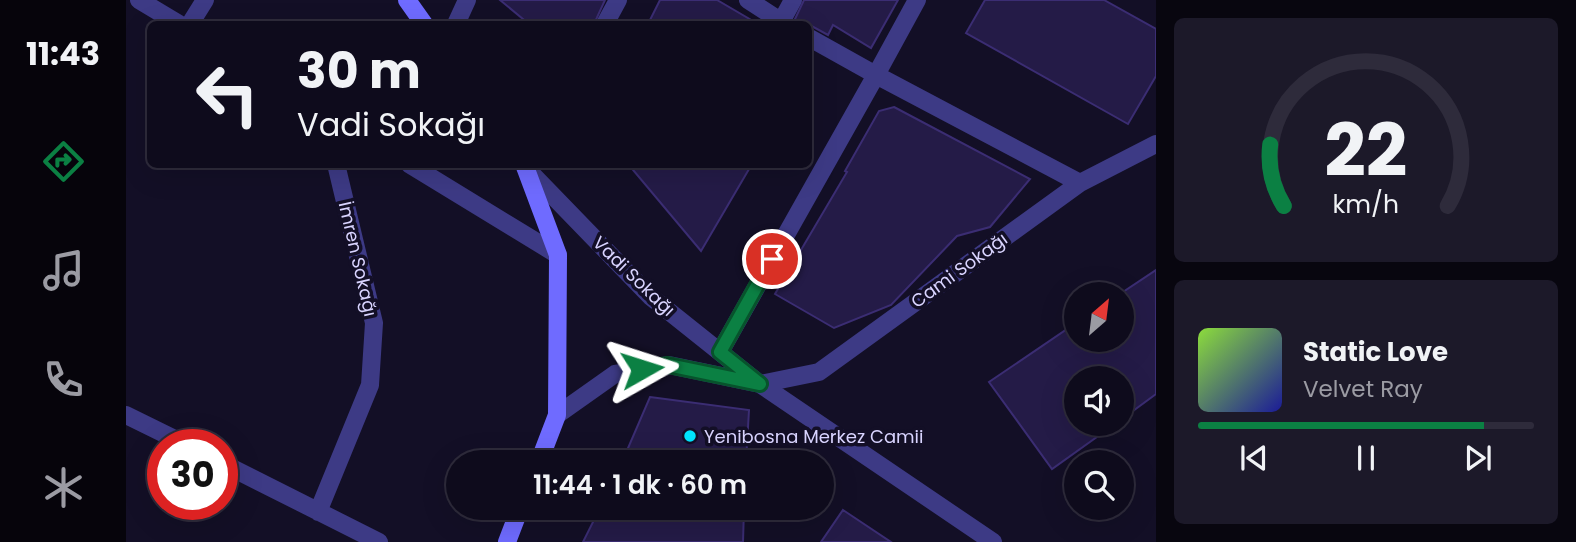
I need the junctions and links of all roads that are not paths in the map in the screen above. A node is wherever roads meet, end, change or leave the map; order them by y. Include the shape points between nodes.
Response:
1 (139, 0) edge
2 (205, 0) edge
3 (407, 0) edge
4 (467, 0) edge
5 (618, 0) edge
6 (748, 0) edge
7 (793, 0) edge
8 (917, 0) edge
9 (174, 21) edge
10 (192, 21) edge
11 (422, 21) edge
12 (457, 21) edge
13 (607, 21) edge
14 (780, 21) edge
15 (784, 21) edge
16 (812, 39) edge
17 (876, 75) junction
18 (1156, 144) edge
19 (338, 168) edge
20 (416, 168) edge
21 (527, 168) edge
22 (528, 168) edge
23 (1080, 183) junction
24 (558, 255) junction
25 (720, 352) junction
26 (760, 384) junction
27 (126, 415) edge
28 (557, 415) junction
29 (154, 429) edge
30 (543, 450) edge
31 (238, 471) edge
32 (318, 512) junction
33 (515, 520) edge
34 (376, 541) edge
35 (507, 542) edge
36 (993, 542) edge

1 - 9 street
2 - 10 street
3 - 11 main road
4 - 12 street
5 - 13 street
6 - 14 street
7 - 15 street
8 - 17 street
16 - 17 street
17 - 23 street
17 - 25 street
18 - 23 street, Cami Sokağı
19 - 32 street, İmren Sokağı via 374,323 370,385
20 - 24 street
21 - 24 main road
22 - 25 street, Vadi Sokağı via 651,297
23 - 26 street, Cami Sokağı via 819,372
24 - 28 main road
25 - 26 street, Vadi Sokağı
26 - 28 street via 668,365 615,374
26 - 36 street, Vadi Sokağı
27 - 29 street
28 - 30 main road
31 - 32 street
32 - 34 street
33 - 35 main road

